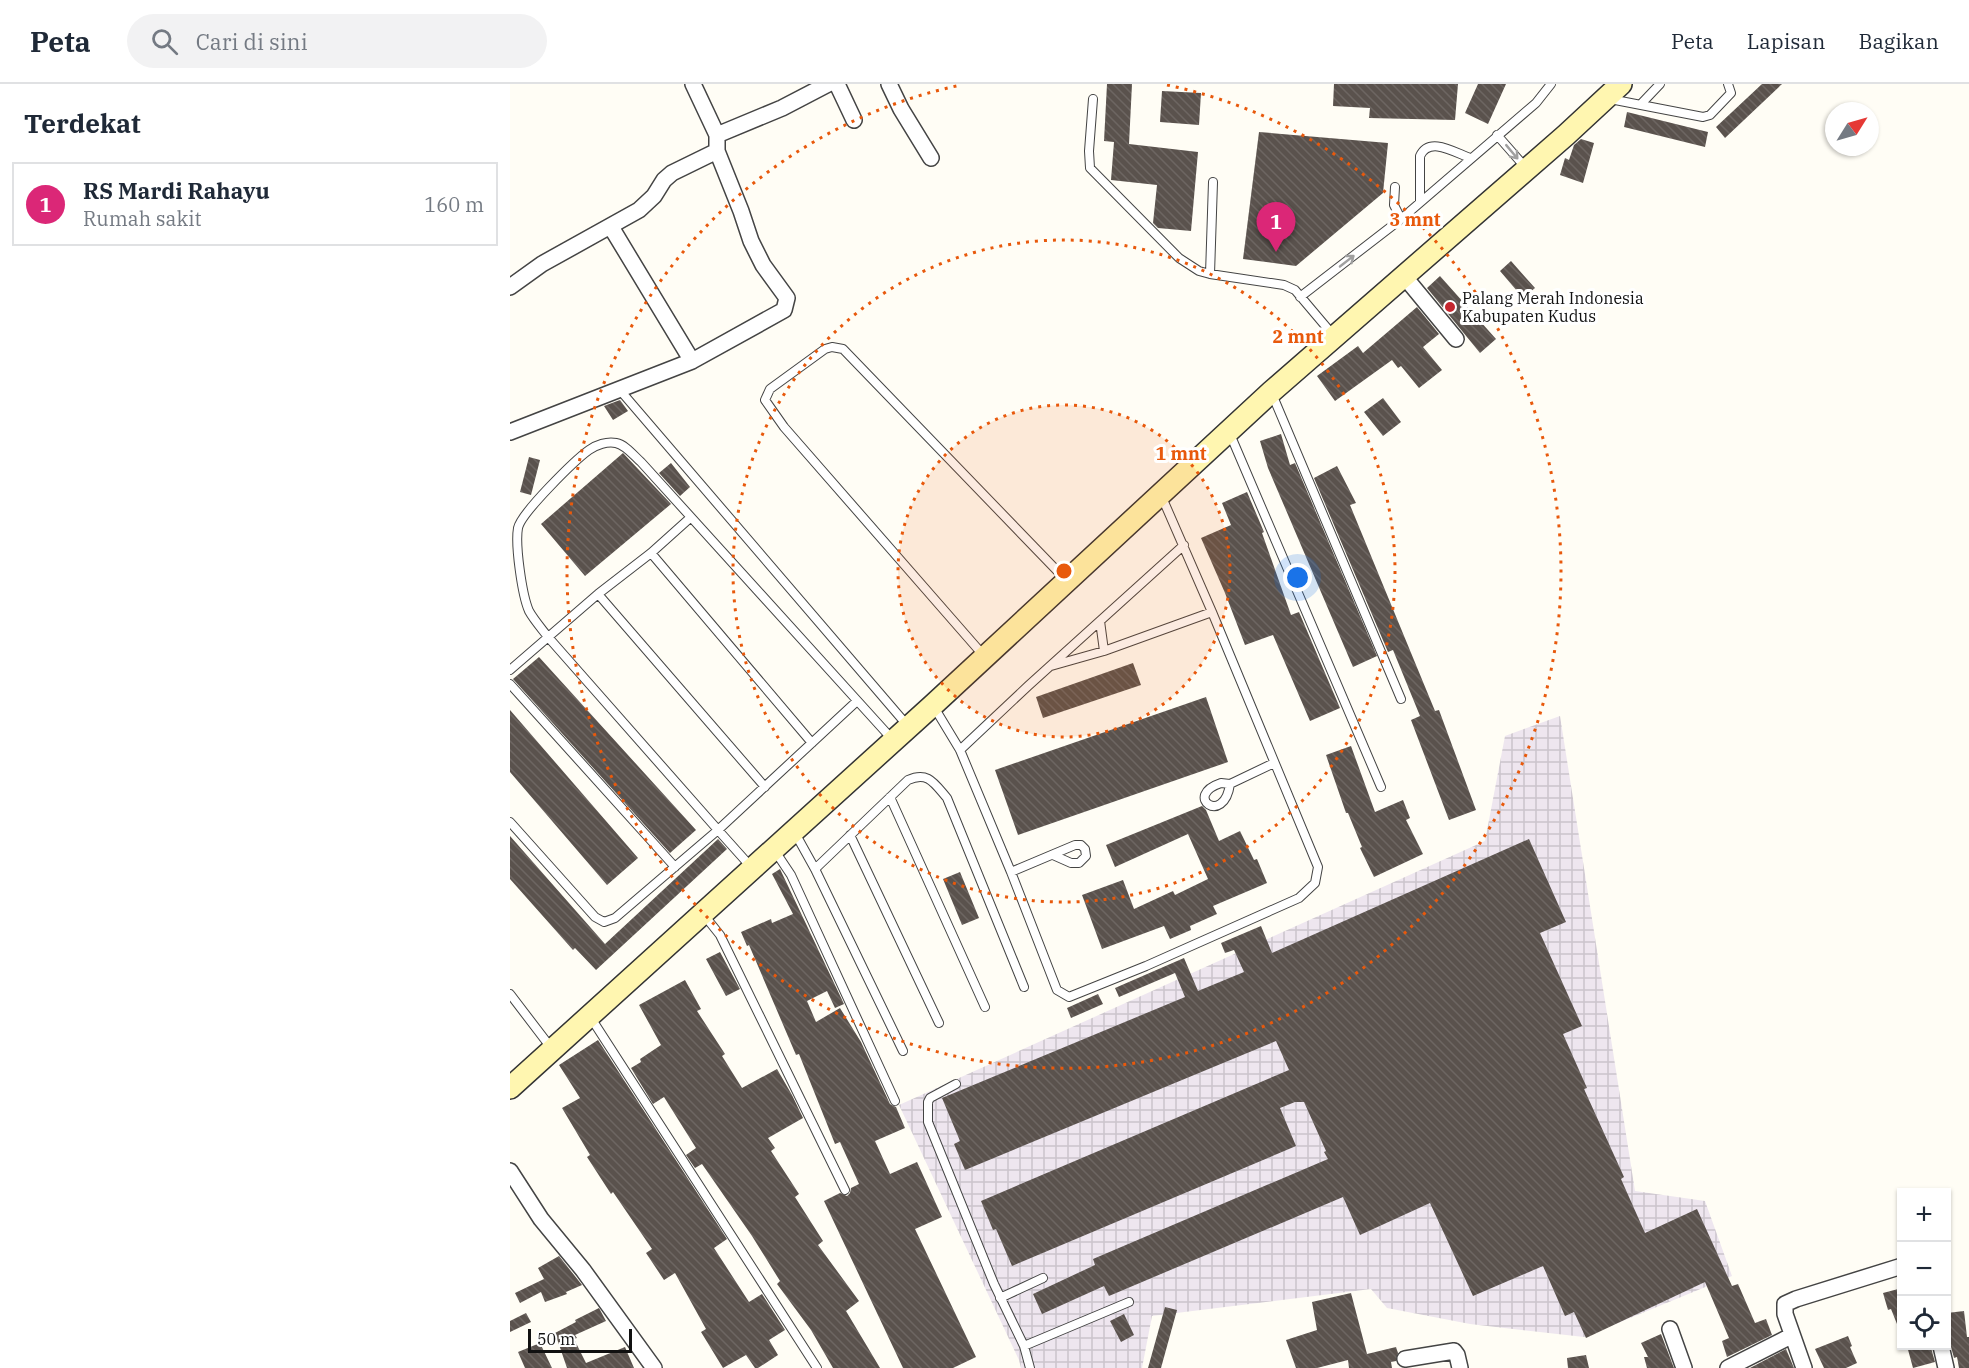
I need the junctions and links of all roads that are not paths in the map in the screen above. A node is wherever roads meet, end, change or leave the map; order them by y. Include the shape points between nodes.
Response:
1 (693, 84) edge
2 (828, 84) edge
3 (837, 84) edge
4 (889, 84) edge
5 (1551, 84) edge
6 (1621, 84) edge
7 (1660, 84) edge
8 (1728, 84) edge
9 (1093, 99) dead end
10 (1606, 99) junction
11 (1641, 104) junction
12 (854, 120) dead end
13 (717, 135) junction
14 (1497, 135) junction
15 (717, 151) junction
16 (931, 158) dead end
17 (1470, 158) junction
18 (1526, 169) junction
19 (1213, 182) dead end
20 (1395, 187) dead end
21 (1420, 202) junction
22 (1401, 219) junction
23 (611, 227) junction
24 (1210, 274) junction
25 (1404, 276) junction
26 (510, 287) edge
27 (1300, 297) junction
28 (1334, 336) junction
29 (1456, 339) dead end
30 (692, 361) junction
31 (619, 389) junction
32 (1271, 392) junction
33 (510, 432) edge
34 (1229, 433) junction
35 (1161, 495) junction
36 (690, 518) junction
37 (1184, 545) junction
38 (651, 553) junction
39 (1067, 581) junction
40 (598, 594) junction
41 (1212, 612) junction
42 (1100, 621) junction
43 (548, 637) junction
44 (1104, 651) junction
45 (985, 657) junction
46 (1050, 666) junction
47 (510, 670) edge
48 (510, 684) edge
49 (1401, 699) dead end
50 (857, 701) junction
51 (933, 705) junction
52 (901, 734) junction
53 (812, 743) junction
54 (960, 750) junction
55 (1274, 763) junction
56 (1230, 784) dead end
57 (765, 787) junction
58 (1381, 787) dead end
59 (890, 797) junction
60 (510, 822) edge
61 (718, 830) junction
62 (794, 832) junction
63 (850, 835) junction
64 (774, 850) junction
65 (1053, 855) dead end
66 (675, 867) junction
67 (753, 869) junction
68 (815, 869) junction
69 (1011, 872) junction
70 (704, 914) junction
71 (1024, 987) dead end
72 (510, 994) edge
73 (985, 1007) dead end
74 (590, 1017) junction
75 (939, 1023) dead end
76 (553, 1050) junction
77 (903, 1051) dead end
78 (956, 1084) dead end
79 (511, 1085) edge
80 (895, 1101) dead end
81 (510, 1171) edge
82 (845, 1190) dead end
83 (1897, 1268) edge
84 (1043, 1278) dead end
85 (999, 1298) junction
86 (1129, 1302) dead end
87 (1670, 1329) dead end
88 (1791, 1336) junction
89 (1024, 1346) junction
90 (1942, 1350) edge
91 (1405, 1359) dead end
92 (654, 1368) edge
93 (817, 1368) edge
94 (1030, 1368) edge
95 (1460, 1368) edge
96 (1684, 1368) edge
97 (1728, 1368) edge
98 (1804, 1368) edge
99 (1946, 1368) edge

1 - 13 street
2 - 13 street
3 - 12 street
4 - 16 street
5 - 14 lane via 1536,103
6 - 10 main road
7 - 11 lane
8 - 11 lane via 1731,93 1703,117
9 - 24 lane via 1090,168 1179,258
10 - 11 lane
10 - 18 main road
13 - 15 street
14 - 17 lane
14 -> 18 lane
15 - 23 street via 672,173 646,203
15 - 30 street via 750,241 787,298 787,304 780,313
17 - 21 lane
17 - 21 lane via 1435,146 1423,150
18 - 25 main road
19 - 24 lane
20 - 22 lane via 1394,205
21 - 22 lane
27 -> 22 lane
23 - 26 street via 542,264
23 - 30 street
24 - 27 lane via 1284,285
25 - 28 main road
25 - 29 street
27 - 28 lane
28 - 32 main road
30 - 31 street
31 - 33 street
31 - 52 lane
32 - 34 main road
32 - 49 lane
34 - 35 main road
34 - 58 lane
35 - 37 lane
35 - 39 main road
36 - 38 lane
36 - 43 lane via 622,445 605,443 589,450 525,514 519,525 523,590 530,612
36 - 50 lane
37 - 41 lane
37 - 42 lane
38 - 40 lane
38 - 53 lane
39 - 45 main road
39 - 45 lane via 843,349 825,349 770,389 765,400 784,427
40 - 43 lane
40 - 57 lane
41 - 44 lane
41 - 55 lane
42 - 44 lane
42 - 46 lane
43 - 47 lane
43 - 61 lane
44 - 46 lane
45 - 51 main road
46 - 54 lane
48 - 66 lane
50 - 52 lane
50 - 53 lane
51 - 52 main road
51 - 54 lane
52 - 62 main road
53 - 57 lane
54 - 69 lane
55 - 56 lane
55 - 69 lane via 1318,867 1315,883 1299,898 1069,998 1057,990
57 - 61 lane
59 - 63 lane
59 - 71 lane via 918,776 927,777 947,798
59 - 73 lane
60 - 66 lane via 595,917 604,922 615,918
61 - 66 lane
61 - 67 lane
62 - 64 main road
62 - 68 lane
63 - 68 lane
63 - 75 lane
64 - 67 main road
64 - 80 lane via 791,875
65 - 69 lane
67 - 70 main road
68 - 77 lane
70 - 74 main road
70 - 82 lane via 720,935
72 - 76 lane
74 - 76 main road
74 - 93 lane
76 - 79 main road
78 - 85 lane via 930,1098 928,1122
81 - 92 street via 541,1219
83 - 88 street via 1788,1302 1784,1309
84 - 85 lane
85 - 89 lane
86 - 89 lane
87 - 96 street
88 - 97 street
88 - 98 street
89 - 94 lane
90 - 99 street
91 - 95 street via 1454,1352

